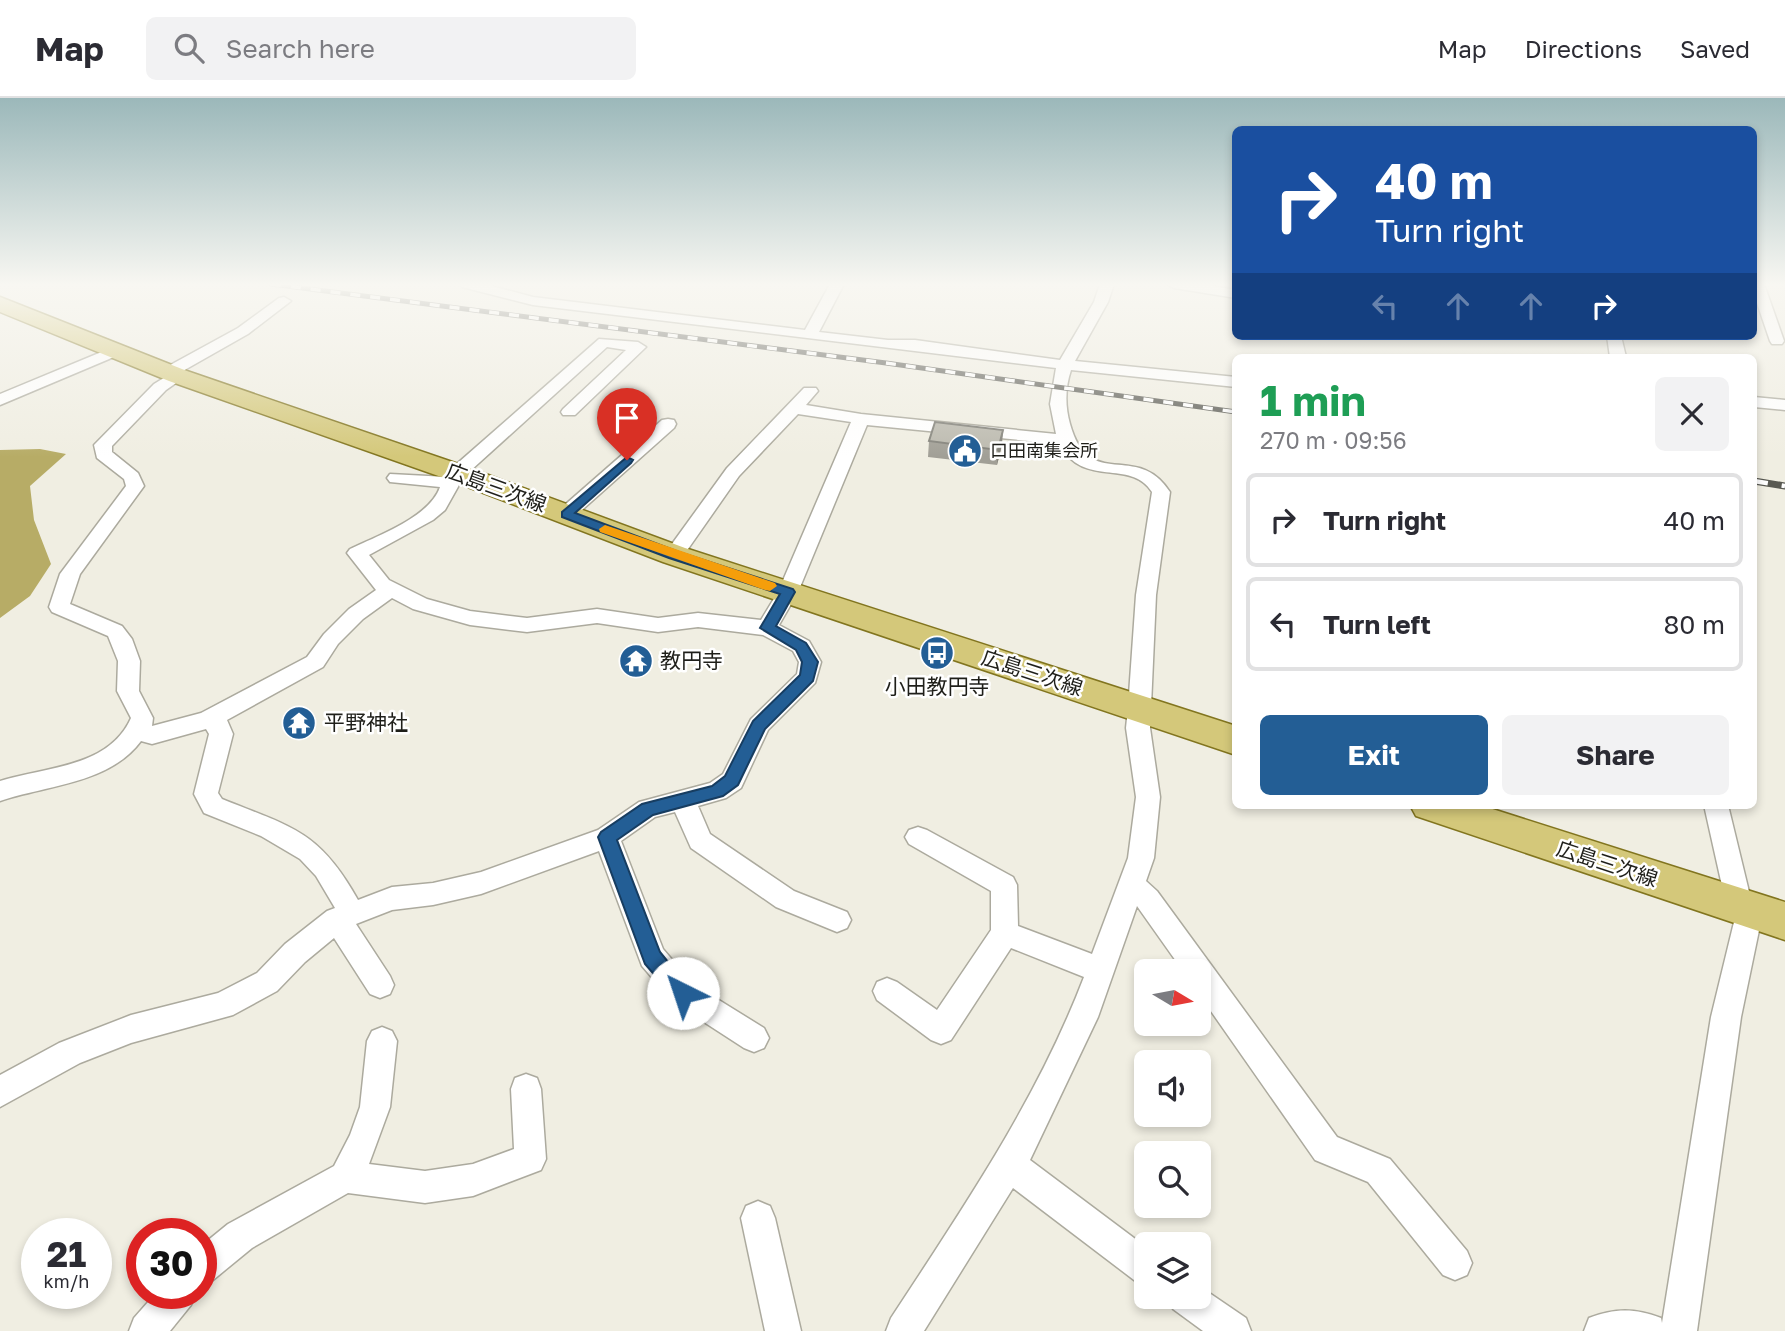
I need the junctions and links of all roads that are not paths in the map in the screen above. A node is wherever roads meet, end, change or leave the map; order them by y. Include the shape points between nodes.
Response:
1 (93, 342) edge
2 (226, 342) edge
3 (861, 342) edge
4 (1077, 342) edge
5 (116, 351) junction
6 (1066, 365) junction
7 (174, 374) junction
8 (1232, 382) edge
9 (810, 391) dead end
10 (0, 400) edge
11 (1757, 402) edge
12 (1785, 405) edge
13 (794, 408) junction
14 (569, 412) dead end
15 (861, 419) junction
16 (668, 424) dead end
17 (1066, 440) junction
18 (457, 477) junction
19 (396, 478) dead end
20 (566, 514) junction
21 (674, 555) junction
22 (391, 589) junction
23 (788, 592) junction
24 (767, 628) junction
25 (1139, 709) junction
26 (208, 720) junction
27 (138, 732) junction
28 (1232, 740) edge
29 (0, 791) edge
30 (683, 800) junction
31 (1442, 809) edge
32 (1718, 809) edge
33 (918, 836) dead end
34 (607, 837) junction
35 (1131, 884) junction
36 (1758, 913) edge
37 (344, 917) junction
38 (837, 920) dead end
39 (1005, 933) junction
40 (1100, 970) junction
41 (380, 985) dead end
42 (887, 991) dead end
43 (754, 1038) dead end
44 (382, 1041) dead end
45 (526, 1089) dead end
46 (0, 1092) edge
47 (1009, 1165) junction
48 (345, 1177) junction
49 (758, 1218) dead end
50 (217, 1255) edge
51 (1134, 1259) edge
52 (1455, 1263) dead end
53 (166, 1309) edge
54 (1202, 1309) edge
55 (147, 1331) edge
56 (783, 1331) edge
57 (904, 1331) edge
58 (1233, 1331) edge
59 (1602, 1331) edge
60 (1648, 1331) edge
61 (1679, 1331) edge

1 - 5 main road, 広島三次線
2 - 7 street
3 - 6 street
4 - 6 street
5 - 7 main road, 広島三次線
5 - 10 street
6 - 8 street
6 - 17 street via 1056,399
7 - 18 main road, 広島三次線
7 - 27 street via 103,446 103,454 132,477 135,486 60,589 58,607 115,631 124,644 129,661 128,691 142,718
9 - 13 street
11 - 12 street
13 - 15 street
13 - 21 street via 733,472
14 - 18 street via 638,347 604,342
15 - 17 street
15 - 23 street
16 - 20 street
17 - 25 street via 1075,457 1094,466 1146,474 1157,481 1161,492 1146,595
18 - 19 street
18 - 20 main road, 広島三次線
18 - 22 street via 433,511 357,553 382,585
20 - 21 main road, 広島三次線
21 - 23 main road, 広島三次線
22 - 24 street via 420,604 470,618 527,625 597,615 658,625 698,620
22 - 26 street via 356,614 315,662
23 - 24 street
23 - 25 main road, 広島三次線
24 - 30 street via 801,646 810,662 807,677 758,725 732,781 717,791
25 - 28 main road, 広島三次線
25 - 35 street via 1148,797 1141,858
26 - 27 street via 152,735
26 - 37 street via 219,726 222,734 206,794 213,806 296,842 335,882
27 - 29 street via 123,748 101,760 48,780
30 - 34 street via 648,809
30 - 38 street via 700,841 785,899
31 - 36 main road, 広島三次線
32 - 36 street
33 - 39 street via 1004,885
34 - 37 street via 481,883 392,899
34 - 43 street via 652,957 683,993
35 - 40 street
35 - 52 street via 1148,899 1326,1149 1379,1170
36 - 61 street via 1726,1017
37 - 41 street
37 - 46 street via 295,953 267,982 223,1005 131,1029 70,1053
39 - 40 street
39 - 42 street via 941,1030
40 - 47 street via 1083,1017
44 - 48 street via 375,1107
45 - 48 street via 530,1159 473,1180 425,1186
47 - 51 street
47 - 57 street
48 - 50 street via 240,1236
49 - 56 street
53 - 55 street
54 - 58 street
59 - 60 street via 1637,1327

